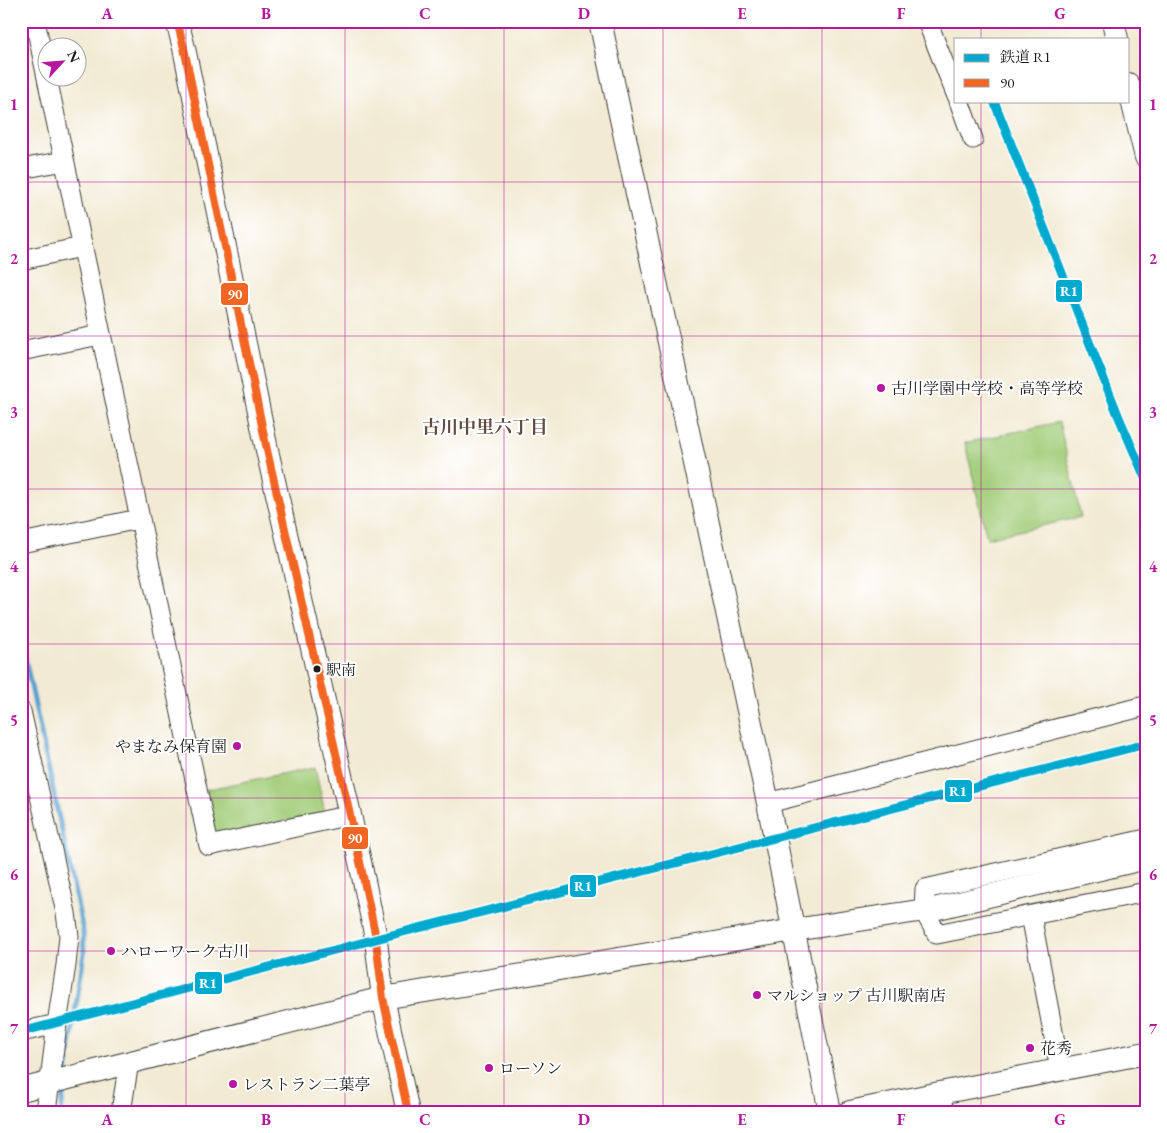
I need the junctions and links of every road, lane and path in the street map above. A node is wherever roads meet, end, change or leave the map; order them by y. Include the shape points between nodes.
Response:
1 (35, 21) edge
2 (177, 21) edge
3 (600, 21) edge
4 (927, 21) edge
5 (1113, 21) edge
6 (1117, 38) edge
7 (954, 89) edge
8 (1130, 92) edge
9 (959, 102) edge
10 (974, 139) dead end
11 (1146, 157) edge
12 (64, 161) junction
13 (21, 169) edge
14 (82, 247) junction
15 (21, 260) edge
16 (100, 335) junction
17 (21, 351) edge
18 (139, 519) junction
19 (21, 543) edge
20 (1144, 705) edge
21 (21, 711) edge
22 (768, 803) junction
23 (350, 815) junction
24 (1146, 839) edge
25 (1146, 858) edge
26 (1146, 892) edge
27 (931, 910) junction
28 (1031, 915) junction
29 (794, 930) junction
30 (383, 998) junction
31 (57, 1024) junction
32 (21, 1032) edge
33 (1146, 1053) edge
34 (129, 1062) junction
35 (1060, 1069) junction
36 (60, 1080) junction
37 (21, 1090) edge
38 (942, 1102) edge
39 (46, 1112) edge
40 (121, 1112) edge
41 (408, 1112) edge
42 (830, 1112) edge
43 (850, 1112) edge

1 - 12 street
2 - 23 street via 267,450
3 - 22 street
4 - 7 street
5 - 6 street
8 - 11 street
9 - 10 street
12 - 13 street
12 - 14 street
14 - 15 street
14 - 16 street
16 - 17 street
16 - 18 street
18 - 19 street
18 - 23 street via 209,846
20 - 22 street
21 - 31 street via 69,936
22 - 29 street
23 - 30 street via 375,933
24 - 27 street via 926,889
25 - 27 street
26 - 28 street
27 - 28 street via 937,934
27 - 29 street
28 - 35 street
29 - 30 street
29 - 42 street
30 - 34 street
30 - 41 street
31 - 32 street
31 - 36 street
33 - 35 street
34 - 36 street
34 - 40 street
35 - 38 street
36 - 37 street
36 - 39 street
38 - 43 street

